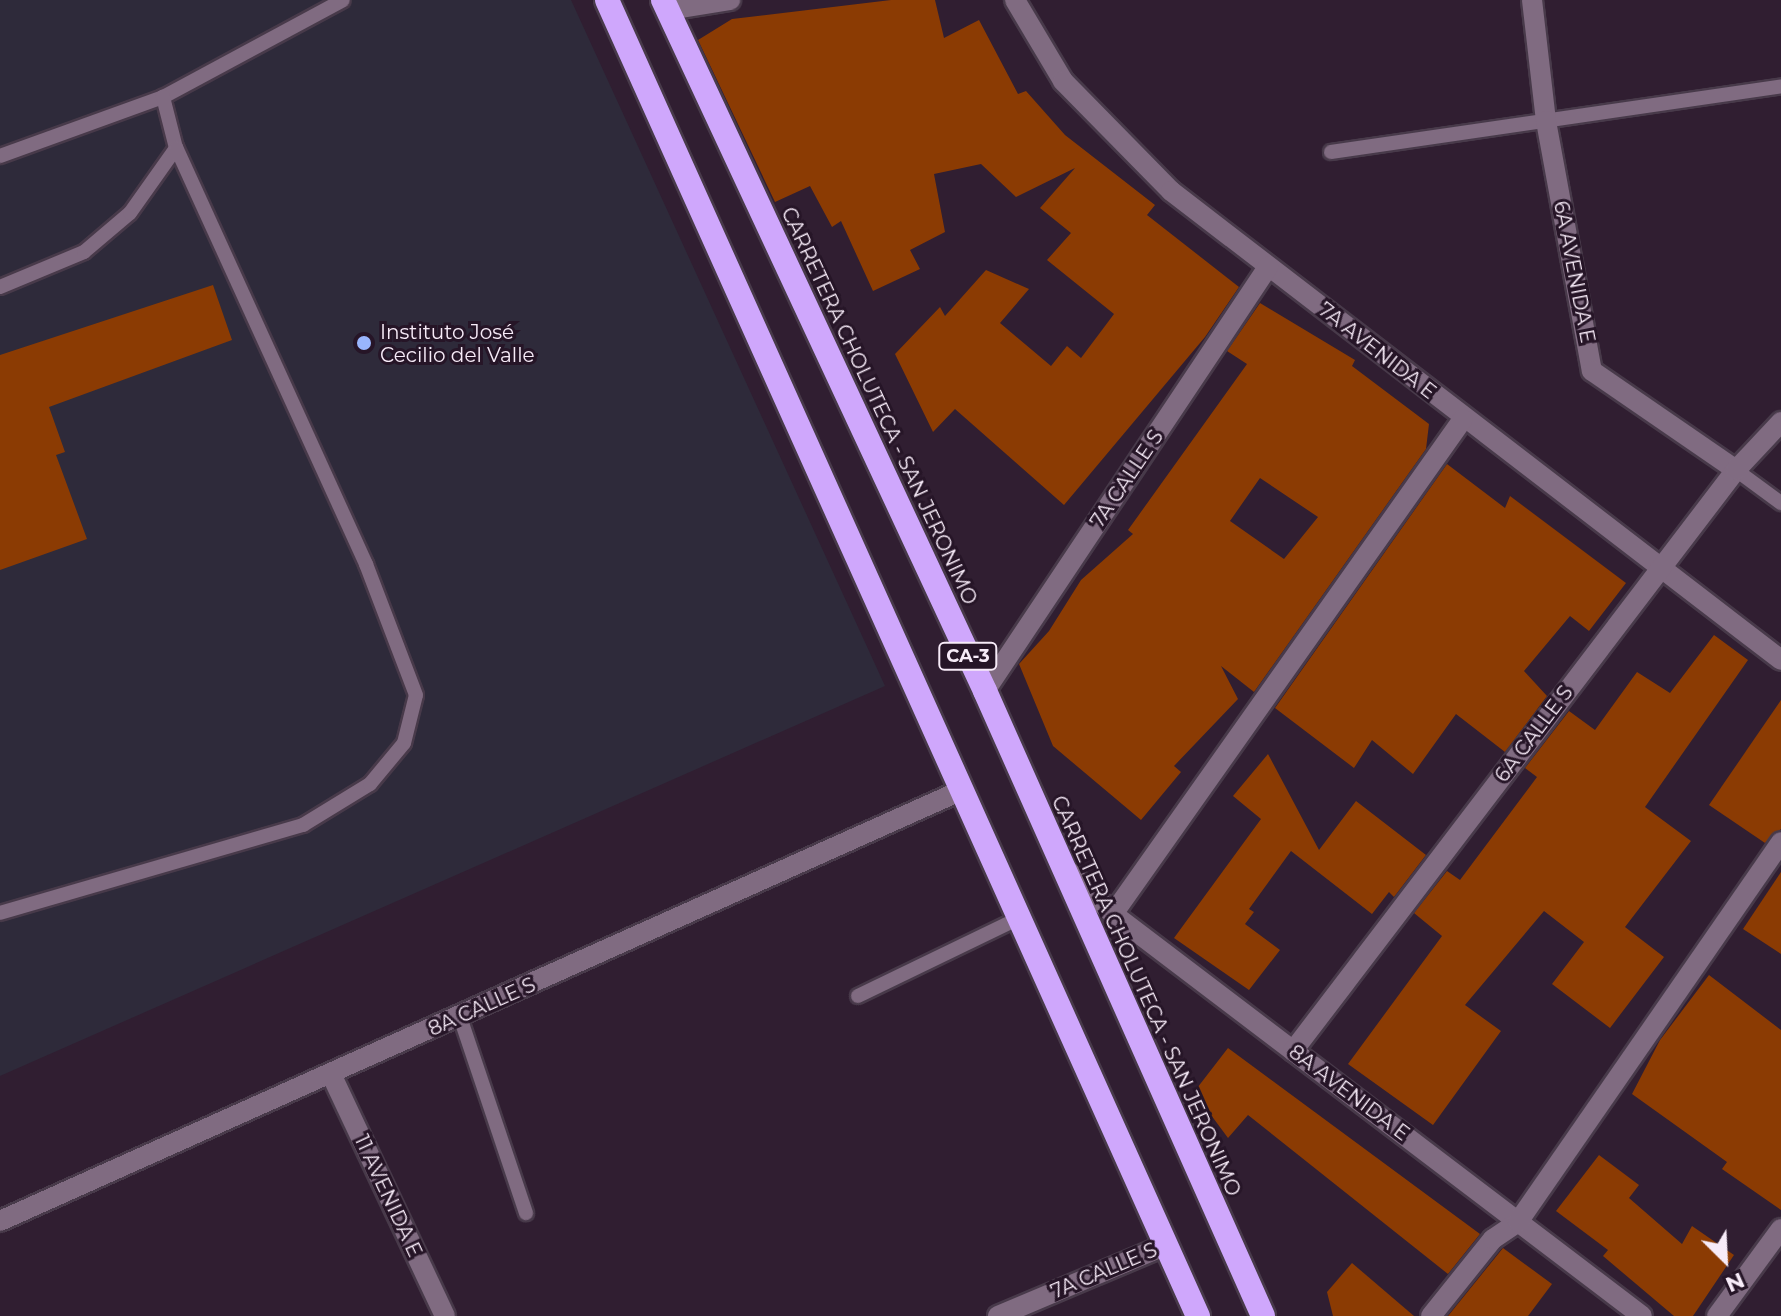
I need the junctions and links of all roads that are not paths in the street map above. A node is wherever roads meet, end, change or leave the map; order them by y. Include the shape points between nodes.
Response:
1 (343, 0) edge
2 (607, 0) edge
3 (730, 0) edge
4 (1015, 0) edge
5 (1532, 0) edge
6 (666, 5) edge
7 (1781, 86) edge
8 (163, 97) junction
9 (1546, 121) junction
10 (176, 148) junction
11 (1331, 152) dead end
12 (0, 156) edge
13 (1268, 267) junction
14 (0, 287) edge
15 (1463, 419) junction
16 (1781, 422) edge
17 (1736, 470) junction
18 (1781, 503) edge
19 (1658, 571) junction
20 (1781, 660) edge
21 (985, 691) junction
22 (962, 790) junction
23 (1781, 842) edge
24 (1060, 865) junction
25 (0, 913) edge
26 (1113, 914) junction
27 (1019, 918) junction
28 (858, 996) dead end
29 (460, 1017) junction
30 (1293, 1051) junction
31 (332, 1076) junction
32 (526, 1213) dead end
33 (0, 1221) edge
34 (1518, 1222) junction
35 (1781, 1229) edge
36 (1166, 1245) junction
37 (445, 1316) edge
38 (998, 1316) edge
39 (1198, 1316) edge
40 (1263, 1316) edge
41 (1431, 1316) edge
42 (1642, 1316) edge
43 (1717, 1316) edge

1 - 8 lane
2 - 22 highway, CA-3
3 - 6 street
4 - 13 street, 7A AVENIDA E via 1063,81 1171,191
5 - 9 street, 6A AVENIDA E
6 - 21 highway, CARRETERA CHOLUTECA - SAN JERONIMO / CA-3
7 - 9 lane
8 - 10 lane
8 - 12 lane
9 - 11 lane
9 - 17 street, 6A AVENIDA E via 1592,371
10 - 14 lane via 130,213 84,252
10 - 25 lane via 366,564 416,695 404,743 370,784 303,825
13 - 15 street, 7A AVENIDA E
13 - 21 street, 7A CALLE S
15 - 19 street, 7A AVENIDA E
15 - 26 street
16 - 17 street, 6A CALLE S
17 - 18 lane
17 - 19 street, 6A CALLE S
19 - 20 street, 7A AVENIDA E
19 - 30 street, 6A CALLE S
21 - 24 highway, CARRETERA CHOLUTECA - SAN JERONIMO / CA-3
22 - 27 highway, CA-3
22 - 29 street, 8A CALLE S
23 - 34 street
24 - 26 street, 8A AVENIDA E
24 - 40 highway, CARRETERA CHOLUTECA - SAN JERONIMO / CA-3
26 - 30 street, 8A AVENIDA E
27 - 28 lane
27 - 36 highway, CA-3
29 - 31 street, 8A CALLE S
29 - 32 lane
30 - 34 street, 8A AVENIDA E
31 - 33 street, 8A CALLE S
31 - 37 street, 11 AVENIDA E
34 - 41 street via 1493,1239
34 - 42 street, 8A AVENIDA E
35 - 43 street
36 - 38 street, 7A CALLE S
36 - 39 highway, CA-3

